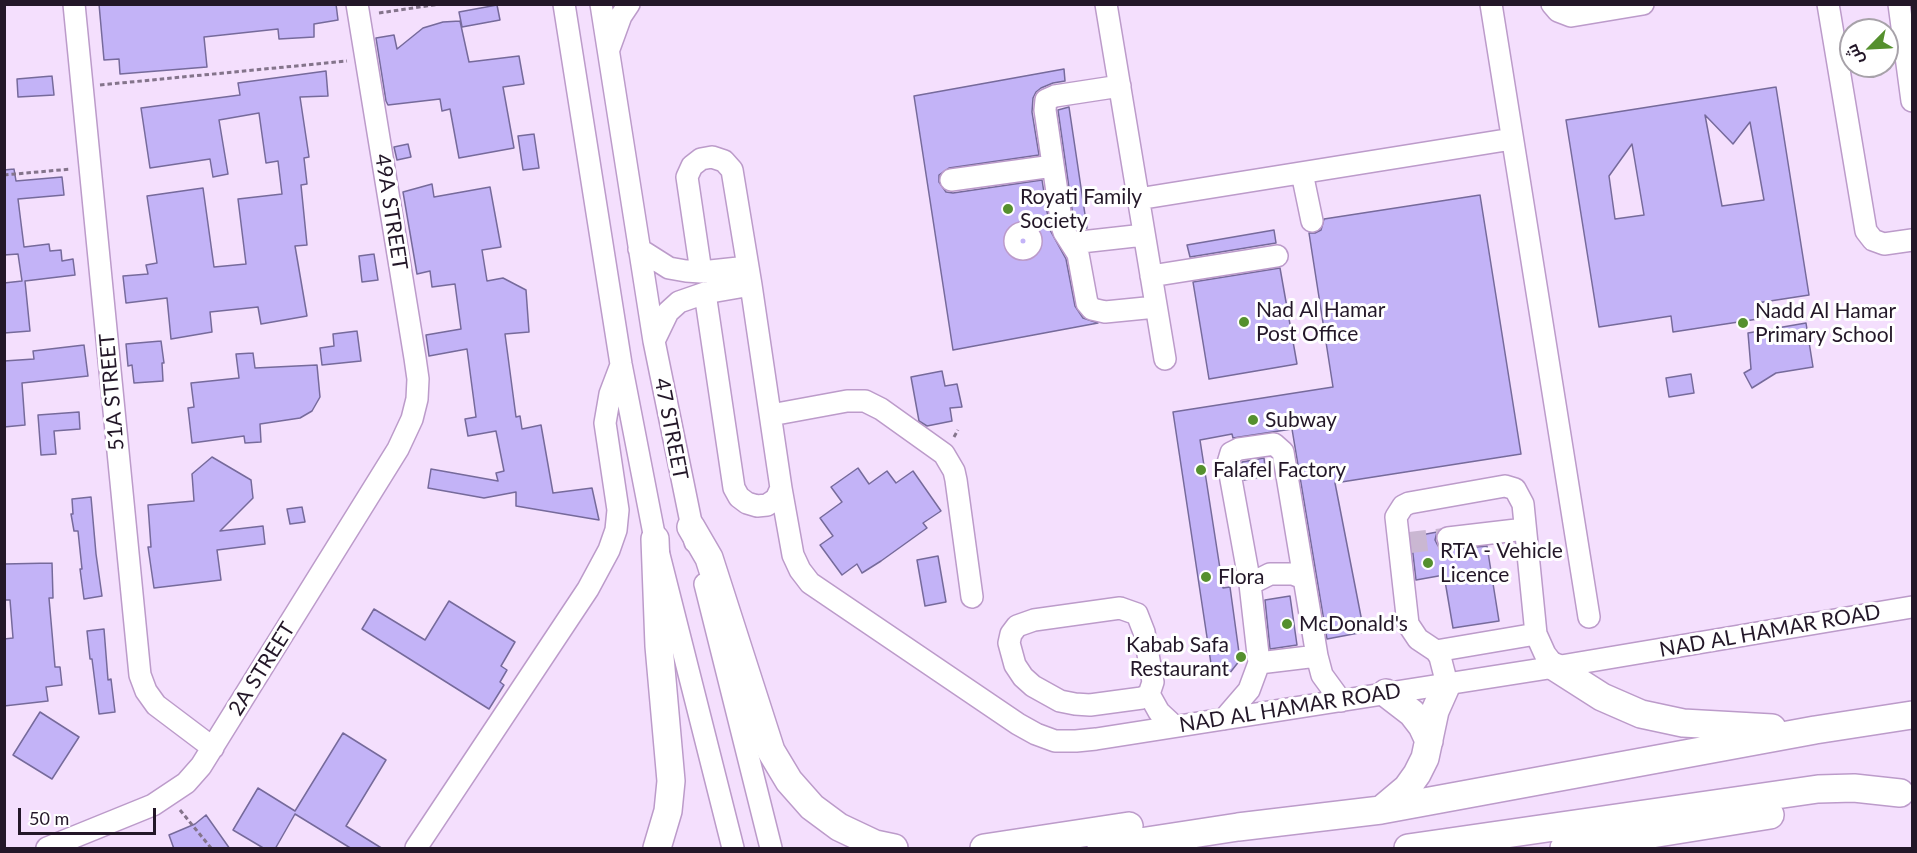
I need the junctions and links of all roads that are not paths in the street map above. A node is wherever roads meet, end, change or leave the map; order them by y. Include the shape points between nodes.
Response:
1 (75, 4) edge
2 (564, 4) edge
3 (601, 4) edge
4 (629, 4) edge
5 (1106, 4) edge
6 (1491, 4) edge
7 (1552, 4) edge
8 (1643, 4) edge
9 (1828, 4) edge
10 (1899, 4) edge
11 (358, 10) edge
12 (608, 52) junction
13 (1120, 87) junction
14 (1912, 101) edge
15 (1512, 139) junction
16 (1053, 166) junction
17 (1302, 173) junction
18 (951, 180) dead end
19 (1138, 199) junction
20 (1312, 221) dead end
21 (1067, 234) junction
22 (1144, 235) junction
23 (1029, 236) dead end
24 (1912, 240) edge
25 (639, 249) junction
26 (1277, 256) dead end
27 (750, 276) junction
28 (1151, 276) junction
29 (703, 283) junction
30 (1156, 306) junction
31 (654, 341) junction
32 (1165, 359) dead end
33 (621, 364) junction
34 (771, 415) junction
35 (412, 419) joint
36 (781, 488) junction
37 (1525, 524) junction
38 (691, 527) junction
39 (1448, 538) tunnel mouth
40 (655, 539) junction
41 (1303, 578) junction
42 (1250, 584) junction
43 (972, 597) dead end
44 (1912, 607) edge
45 (1589, 617) dead end
46 (1536, 634) junction
47 (1436, 651) junction
48 (1317, 656) junction
49 (1259, 663) junction
50 (1555, 667) junction
51 (1447, 684) junction
52 (1386, 693) junction
53 (1145, 696) junction
54 (1341, 701) junction
55 (1912, 715) edge
56 (1224, 719) junction
57 (1174, 726) junction
58 (1815, 730) junction
59 (1140, 732) junction
60 (1429, 741) junction
61 (213, 748) junction
62 (1906, 792) edge
63 (1381, 810) junction
64 (1238, 827) junction
65 (47, 849) edge
66 (416, 849) edge
67 (657, 849) edge
68 (733, 849) edge
69 (771, 849) edge
70 (894, 849) edge
71 (984, 849) edge
72 (1101, 849) edge
73 (1408, 849) edge
74 (1564, 849) edge

1 - 61 street, 51A STREET via 140,675 156,705
2 - 33 street, 47 STREET
3 - 12 street, 47 STREET
4 - 12 street
5 - 13 street
6 - 15 street
7 - 8 street via 1570,16
9 - 24 street via 1866,231 1873,240 1884,244
10 - 14 street
11 - 35 street, 49A STREET via 418,379
12 - 25 street, 47 STREET
13 - 16 street via 1046,100
13 - 19 street
15 - 17 street
15 - 45 street
16 - 18 street
16 - 21 street
17 - 19 street
17 - 20 street
19 - 22 street
21 - 22 street
21 - 23 street via 1038,230
21 - 30 street via 1078,254 1087,303 1092,309 1105,312
22 - 28 street
25 - 29 street
25 - 31 street, 47 STREET
26 - 28 street
27 - 29 street
27 - 29 street, NAD AL HAMAR ROAD via 732,170 724,161 712,157 692,166 687,177
27 - 34 street, NAD AL HAMAR ROAD
28 - 30 street
29 - 31 street via 668,312
29 - 36 street via 734,488 739,497 756,506 776,499
30 - 32 street
31 - 38 street, 47 STREET
33 - 40 street, 47 STREET
33 - 66 street via 604,423 618,510 609,550 588,589
34 - 36 street, NAD AL HAMAR ROAD
34 - 43 street via 865,401 944,454 956,480
35 - 61 street, 2A STREET via 398,449
36 - 59 street, NAD AL HAMAR ROAD via 793,555 810,583 823,594 1036,734 1055,741 1076,741
37 - 39 street
37 - 46 street
37 - 47 street via 1504,501 1483,498 1404,514 1401,539 1408,624 1418,639
38 - 69 street, 47 STREET
38 - 70 main road via 709,558 771,751 789,781 812,807 839,828
40 - 67 main road via 659,646 671,781 668,811
40 - 68 street, 47 STREET
41 - 42 street via 1270,574
41 - 42 street via 1283,452 1274,444 1234,450 1228,457
41 - 48 street
42 - 49 street
44 - 50 street, NAD AL HAMAR ROAD
46 - 47 street
46 - 50 street
47 - 51 street
48 - 49 street
48 - 54 street via 1322,675
49 - 56 street via 1249,690
50 - 51 street, NAD AL HAMAR ROAD
50 - 58 main road via 1621,707 1651,717 1683,723
51 - 52 street, NAD AL HAMAR ROAD
51 - 60 main road via 1435,711
52 - 54 street, NAD AL HAMAR ROAD
52 - 60 main road via 1412,713
53 - 53 street via 1154,682 1144,632 1137,614 1130,610 1120,608 1034,620 1017,626 1011,634 1009,643 1015,665 1023,677 1046,695 1090,705
53 - 57 street
53 - 59 street
54 - 56 street, NAD AL HAMAR ROAD
55 - 58 main road
56 - 57 street, NAD AL HAMAR ROAD
57 - 59 street, NAD AL HAMAR ROAD
58 - 63 main road
60 - 63 main road via 1417,774
61 - 65 street, 2A STREET via 194,774 153,806
62 - 73 main road via 1818,789
62 - 74 main road
63 - 64 main road
64 - 71 main road via 1219,818 1198,815
64 - 72 main road

